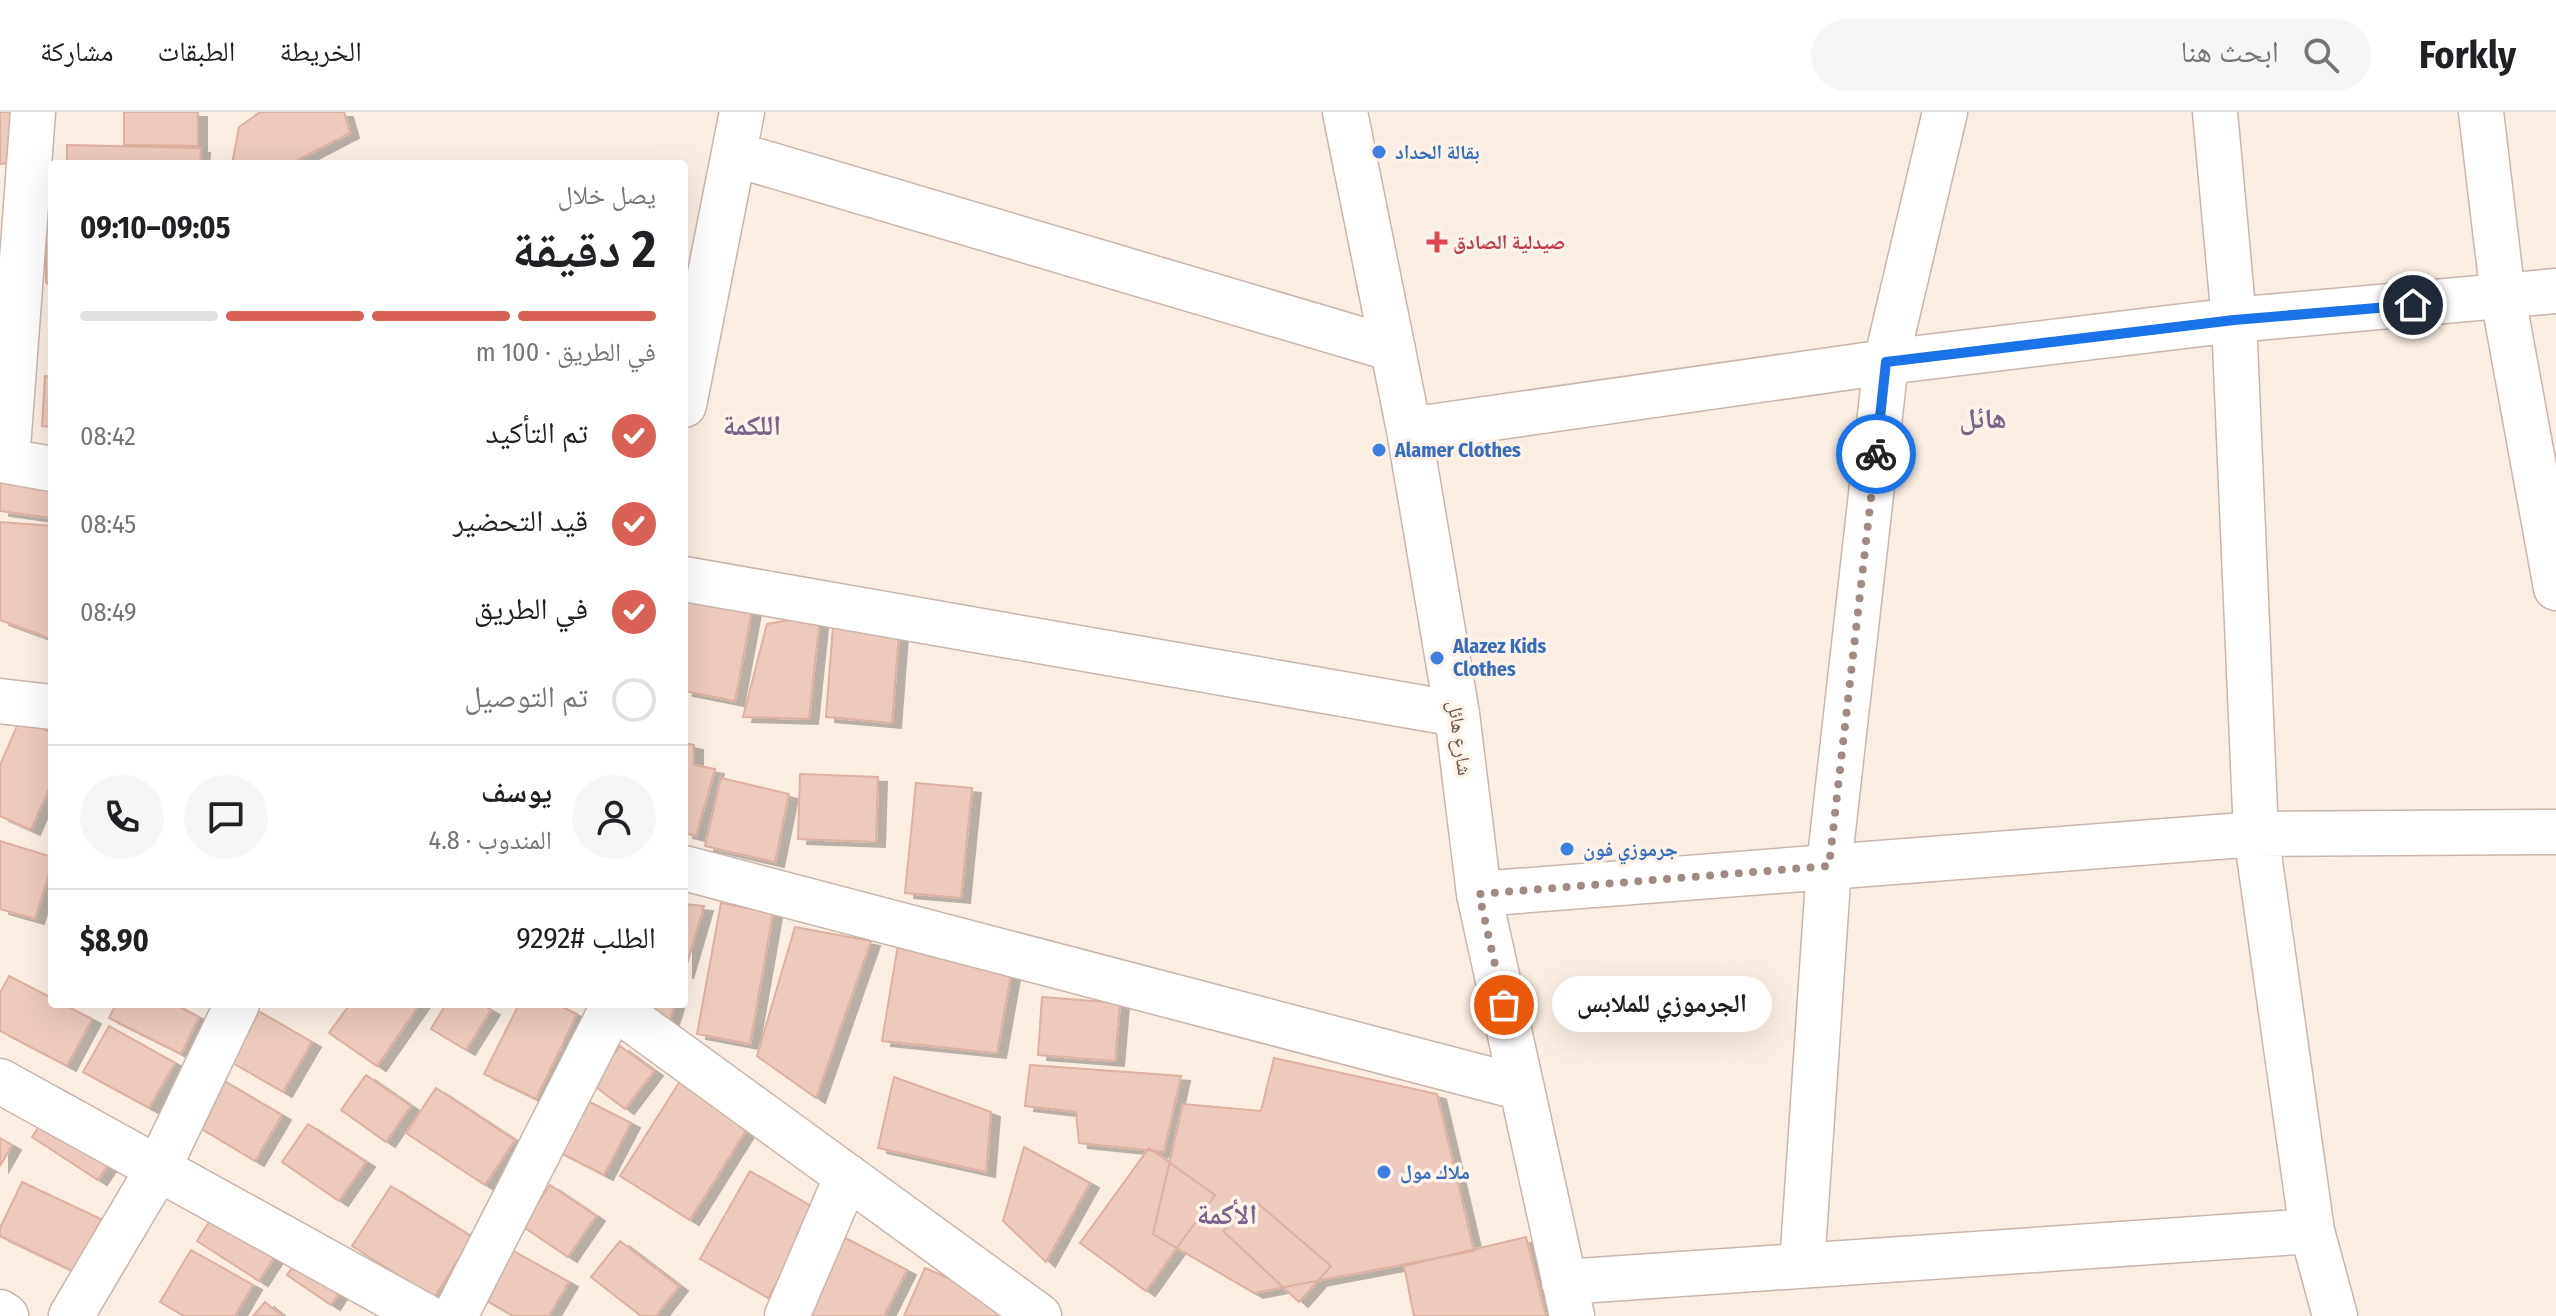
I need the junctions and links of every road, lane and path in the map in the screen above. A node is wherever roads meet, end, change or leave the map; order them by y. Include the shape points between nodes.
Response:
1 (33, 112) edge
2 (1345, 112) edge
3 (1945, 112) edge
4 (2215, 112) edge
5 (2481, 112) edge
6 (738, 133) edge
7 (2556, 291) edge
8 (2503, 297) junction
9 (2234, 320) junction
10 (1393, 349) junction
11 (1886, 362) junction
12 (688, 385) edge
13 (1409, 430) junction
14 (4, 460) edge
15 (48, 468) edge
16 (688, 580) edge
17 (2556, 588) edge
18 (0, 701) edge
19 (48, 707) edge
20 (1457, 714) junction
21 (2556, 832) edge
22 (2256, 834) junction
23 (1829, 866) junction
24 (688, 869) edge
25 (1479, 894) junction
26 (235, 1008) edge
27 (610, 1008) edge
28 (616, 1008) edge
29 (0, 1081) edge
30 (1522, 1088) junction
31 (158, 1169) junction
32 (847, 1176) junction
33 (2312, 1231) junction
34 (1802, 1266) junction
35 (1568, 1299) edge
36 (0, 1312) edge
37 (6, 1316) edge
38 (71, 1316) edge
39 (425, 1316) edge
40 (455, 1316) edge
41 (787, 1316) edge
42 (1039, 1316) edge
43 (2335, 1316) edge

1 - 14 street
2 - 10 street, شارع هائل
3 - 11 street
4 - 9 street
5 - 8 street
6 - 10 street
6 - 12 street
7 - 8 street
8 - 9 street
8 - 17 street
9 - 11 street
9 - 22 street
10 - 13 street, شارع هائل
11 - 13 street
11 - 23 street
13 - 20 street, شارع هائل
14 - 15 street
16 - 20 street
18 - 19 street
20 - 25 street, شارع هائل
21 - 22 street
22 - 23 street
22 - 33 street
23 - 25 street
23 - 34 street
24 - 30 street
25 - 30 street, شارع هائل
26 - 31 street
27 - 40 street
28 - 32 street
29 - 31 street
30 - 35 street, شارع هائل
31 - 38 street
31 - 39 street
32 - 41 street
32 - 42 street
33 - 34 street
33 - 43 street
34 - 35 street
36 - 37 street

